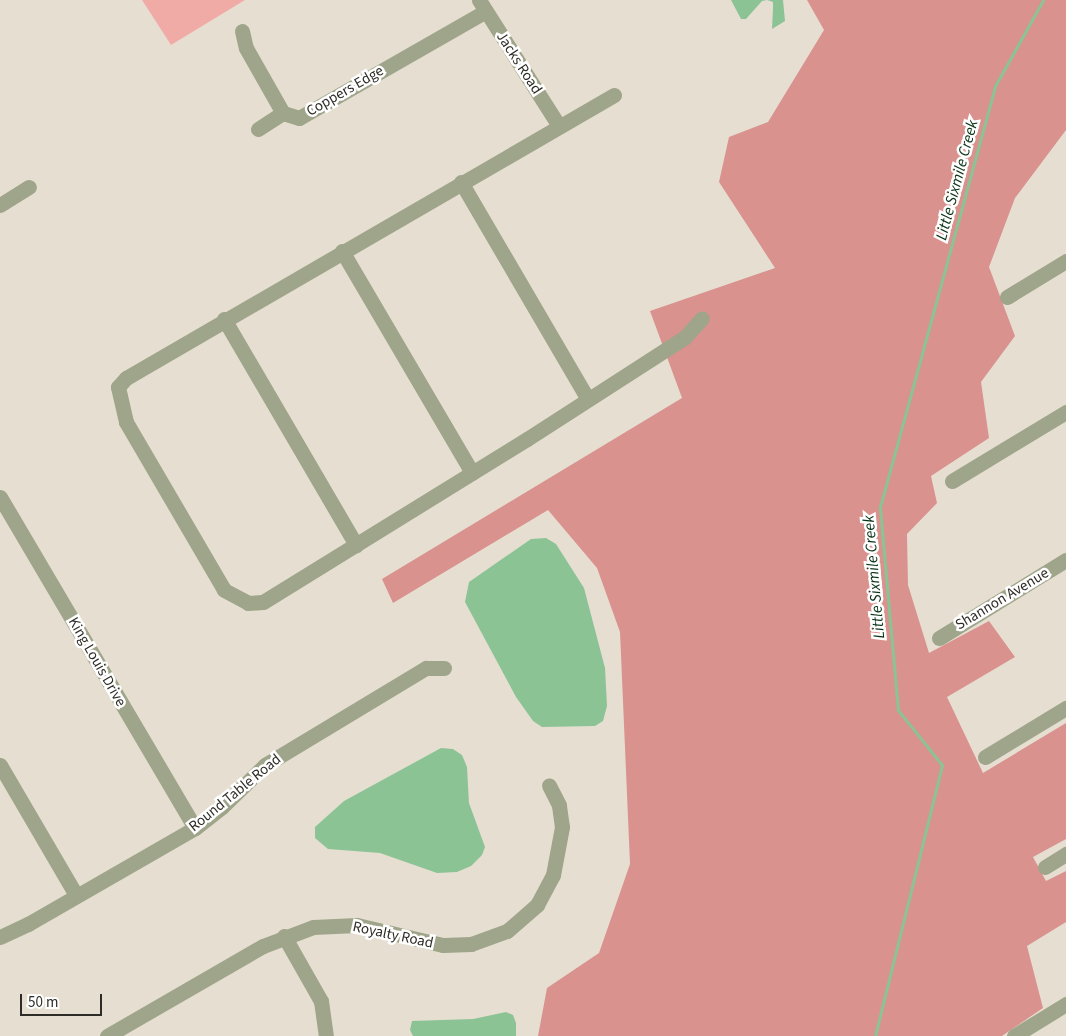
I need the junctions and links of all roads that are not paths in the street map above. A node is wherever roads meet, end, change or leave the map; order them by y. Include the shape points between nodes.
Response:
1 (482, 5) edge
2 (242, 31) dead end
3 (614, 95) dead end
4 (284, 113) junction
5 (558, 126) junction
6 (258, 129) dead end
7 (461, 182) junction
8 (29, 187) dead end
9 (0, 204) edge
10 (342, 251) junction
11 (1066, 261) edge
12 (1007, 296) dead end
13 (702, 318) dead end
14 (224, 320) junction
15 (588, 400) junction
16 (1066, 412) edge
17 (472, 473) junction
18 (952, 482) dead end
19 (0, 496) edge
20 (356, 545) junction
21 (1066, 560) edge
22 (939, 638) dead end
23 (444, 668) dead end
24 (1066, 708) edge
25 (985, 757) dead end
26 (0, 765) edge
27 (549, 786) dead end
28 (195, 828) junction
29 (1066, 854) edge
30 (1045, 867) dead end
31 (76, 895) junction
32 (284, 936) junction
33 (0, 937) edge
34 (1066, 1004) edge
35 (106, 1036) edge
36 (326, 1036) edge
37 (1014, 1036) edge

1 - 4 street, Coppers Edge via 299,118
1 - 5 street, Jacks Road
2 - 4 street, Coppers Edge via 246,48
3 - 5 street
4 - 6 street
5 - 7 street
7 - 10 street
7 - 15 street
8 - 9 street
10 - 14 street
10 - 17 street
11 - 12 street
13 - 15 street via 684,337
14 - 20 street
14 - 20 street via 126,378 118,387 119,400 131,430 224,590 237,600 263,602
15 - 17 street
16 - 18 street
17 - 20 street
19 - 28 street, King Louis Drive
21 - 22 street, Shannon Avenue
23 - 28 street, Round Table Road via 426,668 265,765
24 - 25 street
26 - 31 street
27 - 32 street, Royalty Road via 559,805 562,827 553,875 537,905 507,931 471,944 443,945 357,925 313,927
28 - 31 street, Round Table Road
29 - 30 street
31 - 33 street, Round Table Road
32 - 35 street, Royalty Road
32 - 36 street via 321,1001
34 - 37 street

